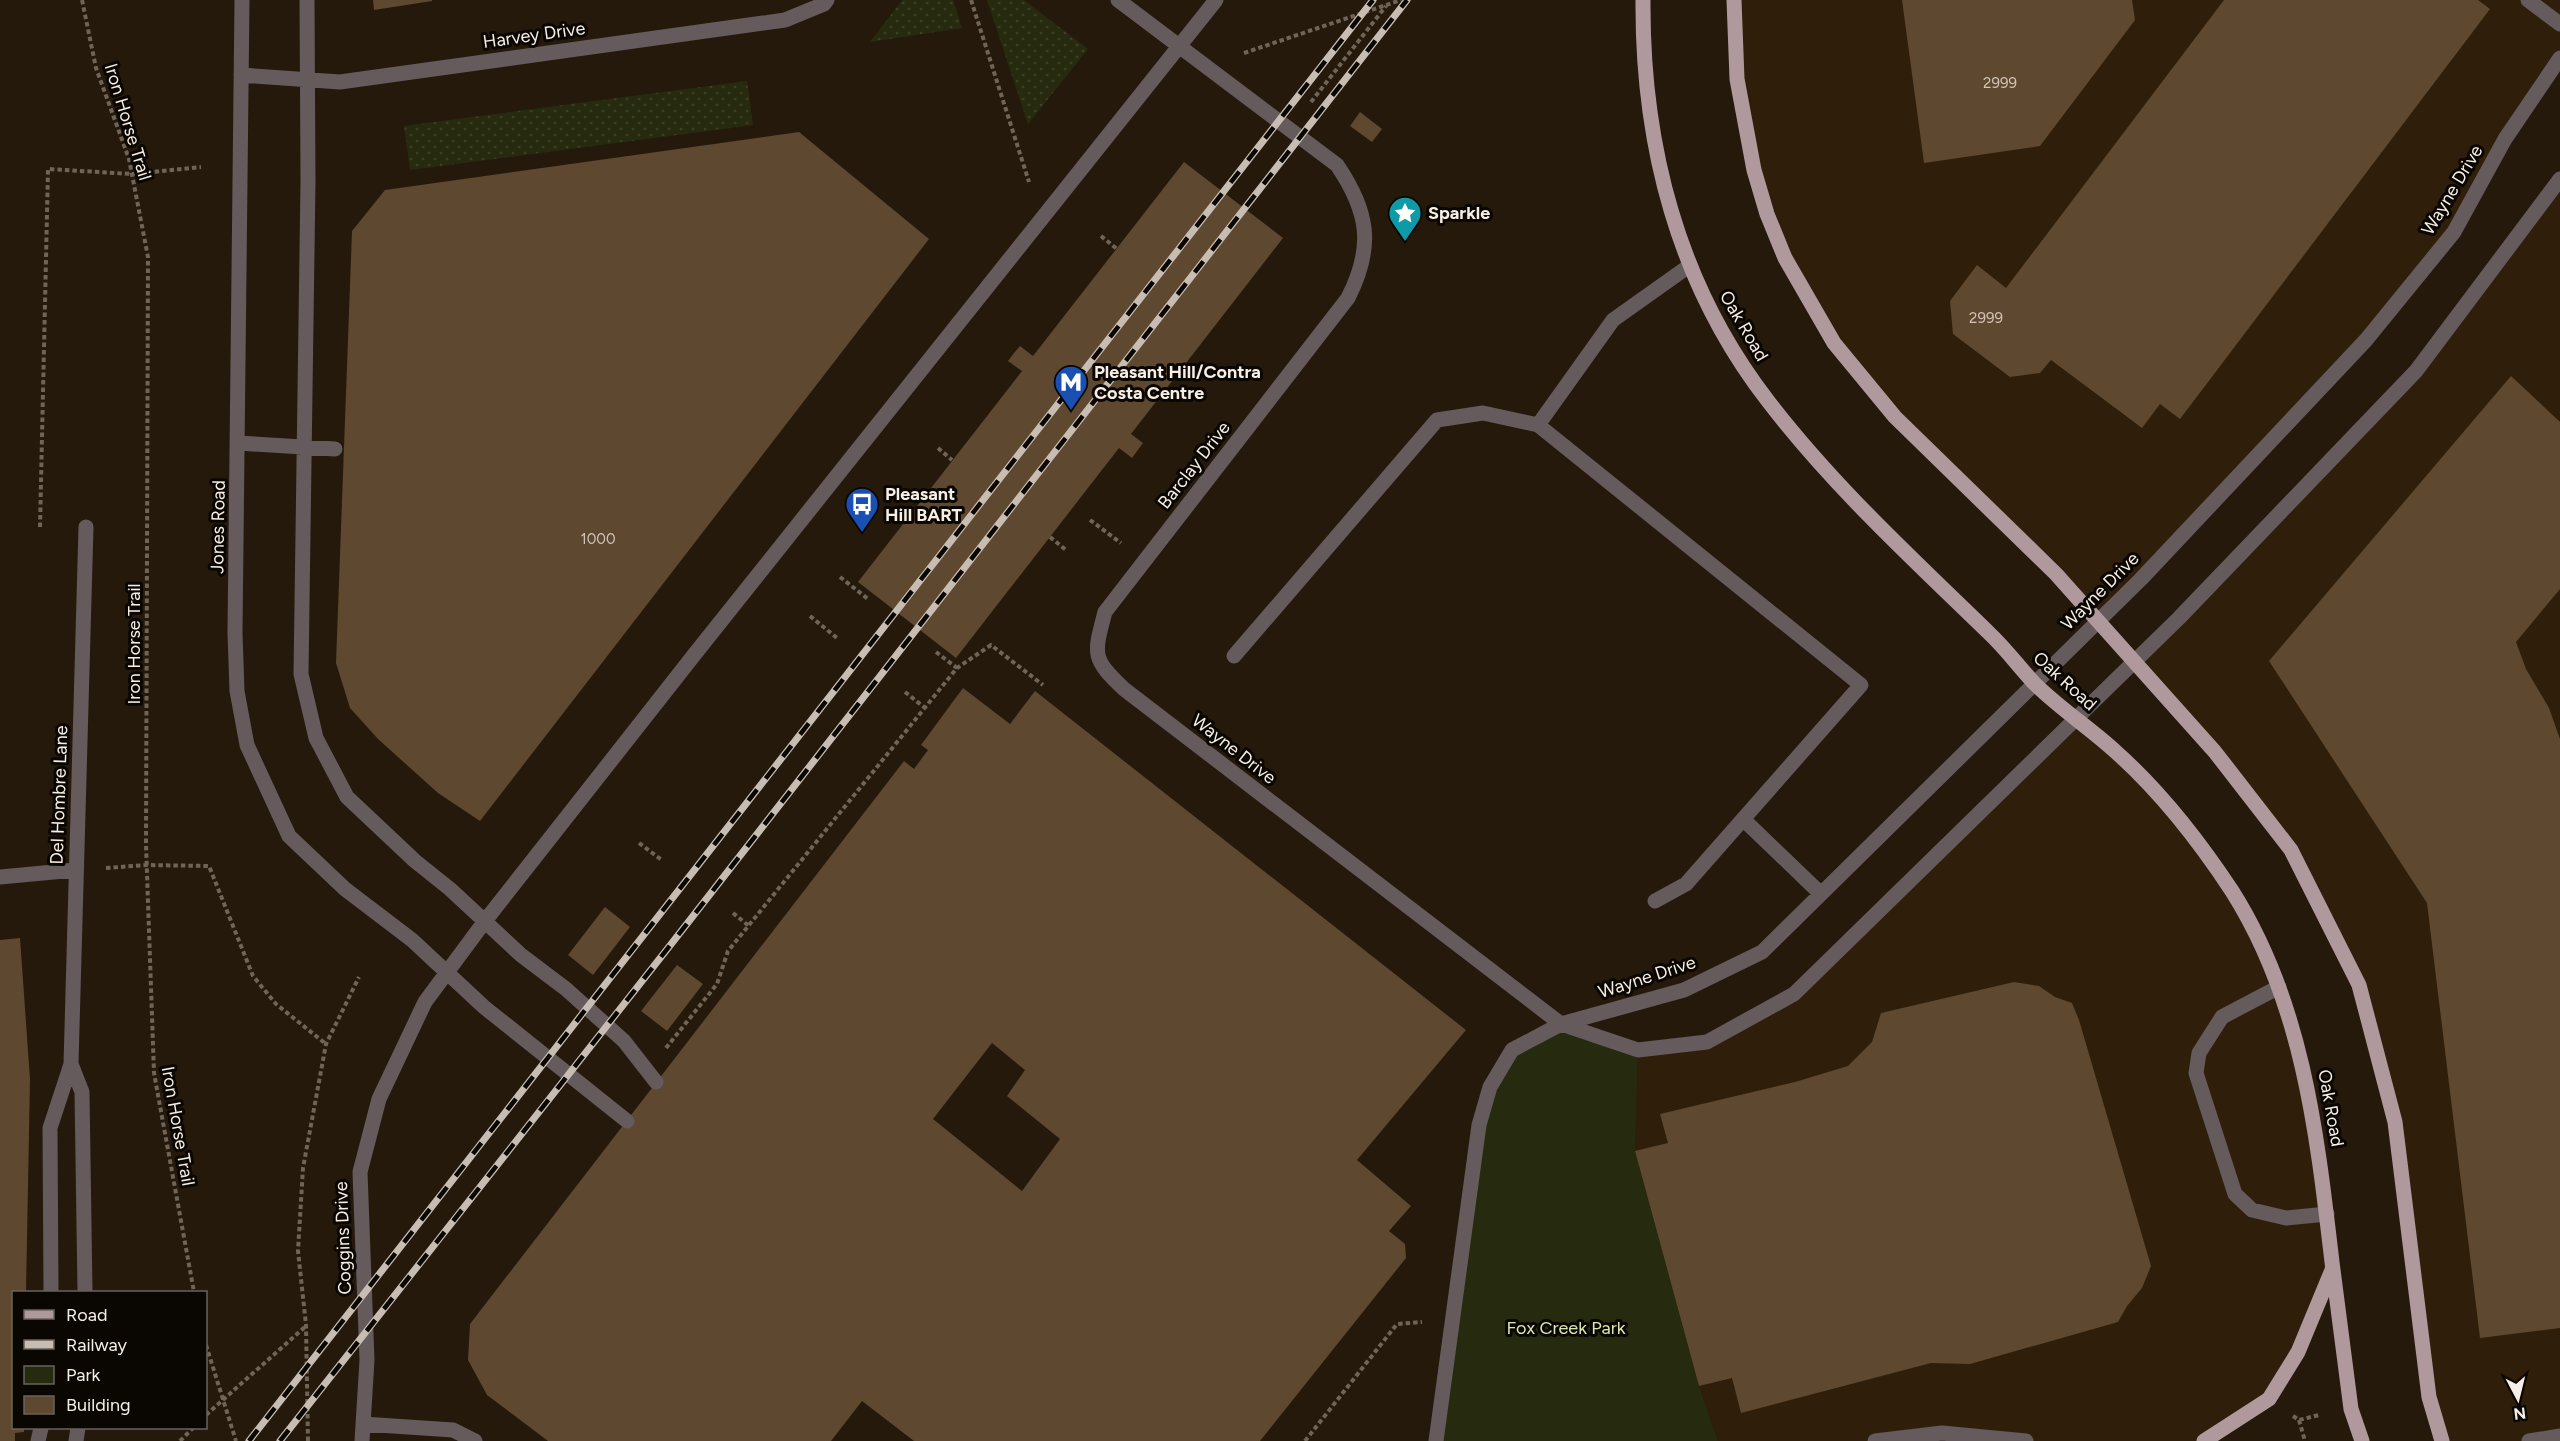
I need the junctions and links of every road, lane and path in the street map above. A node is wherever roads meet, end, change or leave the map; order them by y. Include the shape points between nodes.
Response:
1 (82, 0) edge
2 (242, 0) edge
3 (307, 0) edge
4 (827, 0) edge
5 (970, 0) edge
6 (1118, 0) edge
7 (1216, 0) edge
8 (1401, 0) edge
9 (1643, 0) edge
10 (1734, 0) edge
11 (2528, 0) edge
12 (1386, 6) junction
13 (2560, 24) edge
14 (1178, 45) junction
15 (1244, 53) dead end
16 (2560, 58) edge
17 (241, 75) junction
18 (308, 79) junction
19 (1311, 102) dead end
20 (201, 167) dead end
21 (132, 174) junction
22 (2560, 179) edge
23 (1029, 182) dead end
24 (1101, 236) dead end
25 (1117, 249) dead end
26 (1689, 266) junction
27 (1184, 365) dead end
28 (1200, 381) dead end
29 (1538, 425) junction
30 (238, 443) junction
31 (304, 448) junction
32 (938, 448) dead end
33 (335, 449) dead end
34 (952, 460) dead end
35 (1090, 520) dead end
36 (40, 527) dead end
37 (86, 527) dead end
38 (1050, 537) dead end
39 (1066, 550) dead end
40 (1145, 561) junction
41 (840, 577) dead end
42 (868, 599) dead end
43 (810, 616) dead end
44 (2097, 622) junction
45 (837, 638) dead end
46 (1095, 648) joint
47 (936, 652) dead end
48 (1234, 656) dead end
49 (2134, 663) junction
50 (957, 668) junction
51 (2035, 684) junction
52 (1043, 685) dead end
53 (905, 692) dead end
54 (925, 708) junction
55 (2076, 718) junction
56 (1743, 819) junction
57 (639, 843) dead end
58 (663, 861) dead end
59 (147, 865) junction
60 (75, 870) junction
61 (0, 877) edge
62 (1821, 894) junction
63 (1655, 902) dead end
64 (733, 913) dead end
65 (485, 921) junction
66 (749, 926) junction
67 (447, 972) junction
68 (358, 977) dead end
69 (2279, 987) junction
70 (1561, 1024) junction
71 (326, 1044) junction
72 (71, 1064) junction
73 (652, 1077) joint
74 (627, 1121) dead end
75 (2327, 1214) junction
76 (2333, 1267) junction
77 (51, 1291) edge
78 (85, 1291) edge
79 (194, 1291) edge
80 (1452, 1320) junction
81 (306, 1325) junction
82 (207, 1348) edge
83 (222, 1398) junction
84 (207, 1414) edge
85 (2319, 1415) dead end
86 (2293, 1416) dead end
87 (2299, 1420) junction
88 (363, 1424) junction
89 (193, 1429) edge
90 (2560, 1436) edge
91 (180, 1441) edge
92 (236, 1441) edge
93 (308, 1441) edge
94 (362, 1441) edge
95 (475, 1441) edge
96 (1305, 1441) edge
97 (1436, 1441) edge
98 (1875, 1441) edge
99 (2026, 1441) edge
100 (2204, 1441) edge
101 (2304, 1441) edge
102 (2362, 1441) edge
103 (2442, 1441) edge
104 (2529, 1441) edge

1 - 21 path, Iron Horse Trail via 96,68
2 - 17 street, Jones Road
3 - 18 street
4 - 18 street, Harvey Drive via 784,20 340,81
5 - 23 path
6 - 14 street, Barclay Drive
7 - 14 street
8 - 12 path
9 - 26 main road, Oak Road via 1643,50 1653,142 1663,188
10 - 44 main road via 1737,79 1754,170 1785,258 1808,301 1843,355 1895,417 2056,574
11 - 13 street
12 - 15 path
12 - 19 path
14 - 40 street, Barclay Drive via 1337,165 1353,188 1362,215 1364,254 1359,277 1348,298
14 - 65 street, Coggins Drive
16 - 44 street, Wayne Drive via 2505,139 2454,232 2366,340
17 - 18 street, Harvey Drive
17 - 30 street, Jones Road
18 - 31 street
20 - 21 path
21 - 36 path via 48,170
21 - 59 path, Iron Horse Trail via 148,257
22 - 49 street, Wayne Drive via 2416,371
24 - 25 path
26 - 29 street via 1612,320
26 - 51 main road, Oak Road via 1740,361 1797,437 1892,540 1994,638
27 - 28 path
29 - 48 street via 1483,413 1437,420
29 - 56 street via 1861,685
30 - 31 street
30 - 67 street, Jones Road via 235,633 237,691 247,745 289,836 345,889 412,939
31 - 33 street
31 - 65 street via 302,674 316,738 347,797
32 - 34 path
35 - 40 path
37 - 60 street, Del Hombre Lane
38 - 39 path
40 - 46 street, Barclay Drive via 1105,612
41 - 42 path
43 - 45 path
44 - 49 main road
44 - 51 street, Wayne Drive
46 - 70 street, Wayne Drive via 1103,669 1124,689
47 - 50 path
49 - 55 street, Wayne Drive
49 - 103 main road via 2215,752 2291,850 2359,985 2395,1122 2429,1397
50 - 52 path via 990,645
50 - 54 path
51 - 55 main road, Oak Road
51 - 62 street, Wayne Drive
53 - 54 path
54 - 66 path
55 - 69 main road, Oak Road via 2130,765 2189,830 2234,894
55 - 70 street, Wayne Drive via 1794,994 1707,1042 1638,1050
56 - 62 street
56 - 63 street via 1686,884
57 - 58 path
59 - 60 path
59 - 71 path via 209,866 253,976 276,1004
59 - 79 path, Iron Horse Trail via 154,1073
60 - 61 street
60 - 72 street, Del Hombre Lane
62 - 70 street, Wayne Drive via 1761,952 1684,990
64 - 66 path
65 - 67 street, Coggins Drive
65 - 73 street via 624,1041
66 - 73 path via 728,951 717,984
67 - 74 street, Jones Road via 484,1007
67 - 88 street, Coggins Drive via 425,1002 379,1099 360,1172 367,1360
68 - 71 path
69 - 75 main road, Oak Road via 2297,1037 2316,1129
69 - 75 street via 2222,1017 2199,1053 2196,1072 2235,1194 2252,1210 2286,1218
70 - 80 street via 1512,1050 1490,1087 1479,1125
71 - 81 path via 303,1168 298,1251
72 - 77 street, Del Hombre Lane via 50,1128
72 - 78 street, Del Hombre Lane via 82,1092
75 - 76 main road, Oak Road
76 - 100 main road via 2302,1343 2269,1399
76 - 102 main road, Oak Road via 2351,1409
80 - 96 path via 1397,1324
80 - 97 street
81 - 83 path
81 - 93 path
82 - 83 path
83 - 84 path
83 - 92 path
85 - 87 path
86 - 87 path
87 - 101 path
88 - 94 street, Coggins Drive
88 - 95 street via 453,1430
89 - 91 path
90 - 104 street
98 - 99 street via 1942,1433

